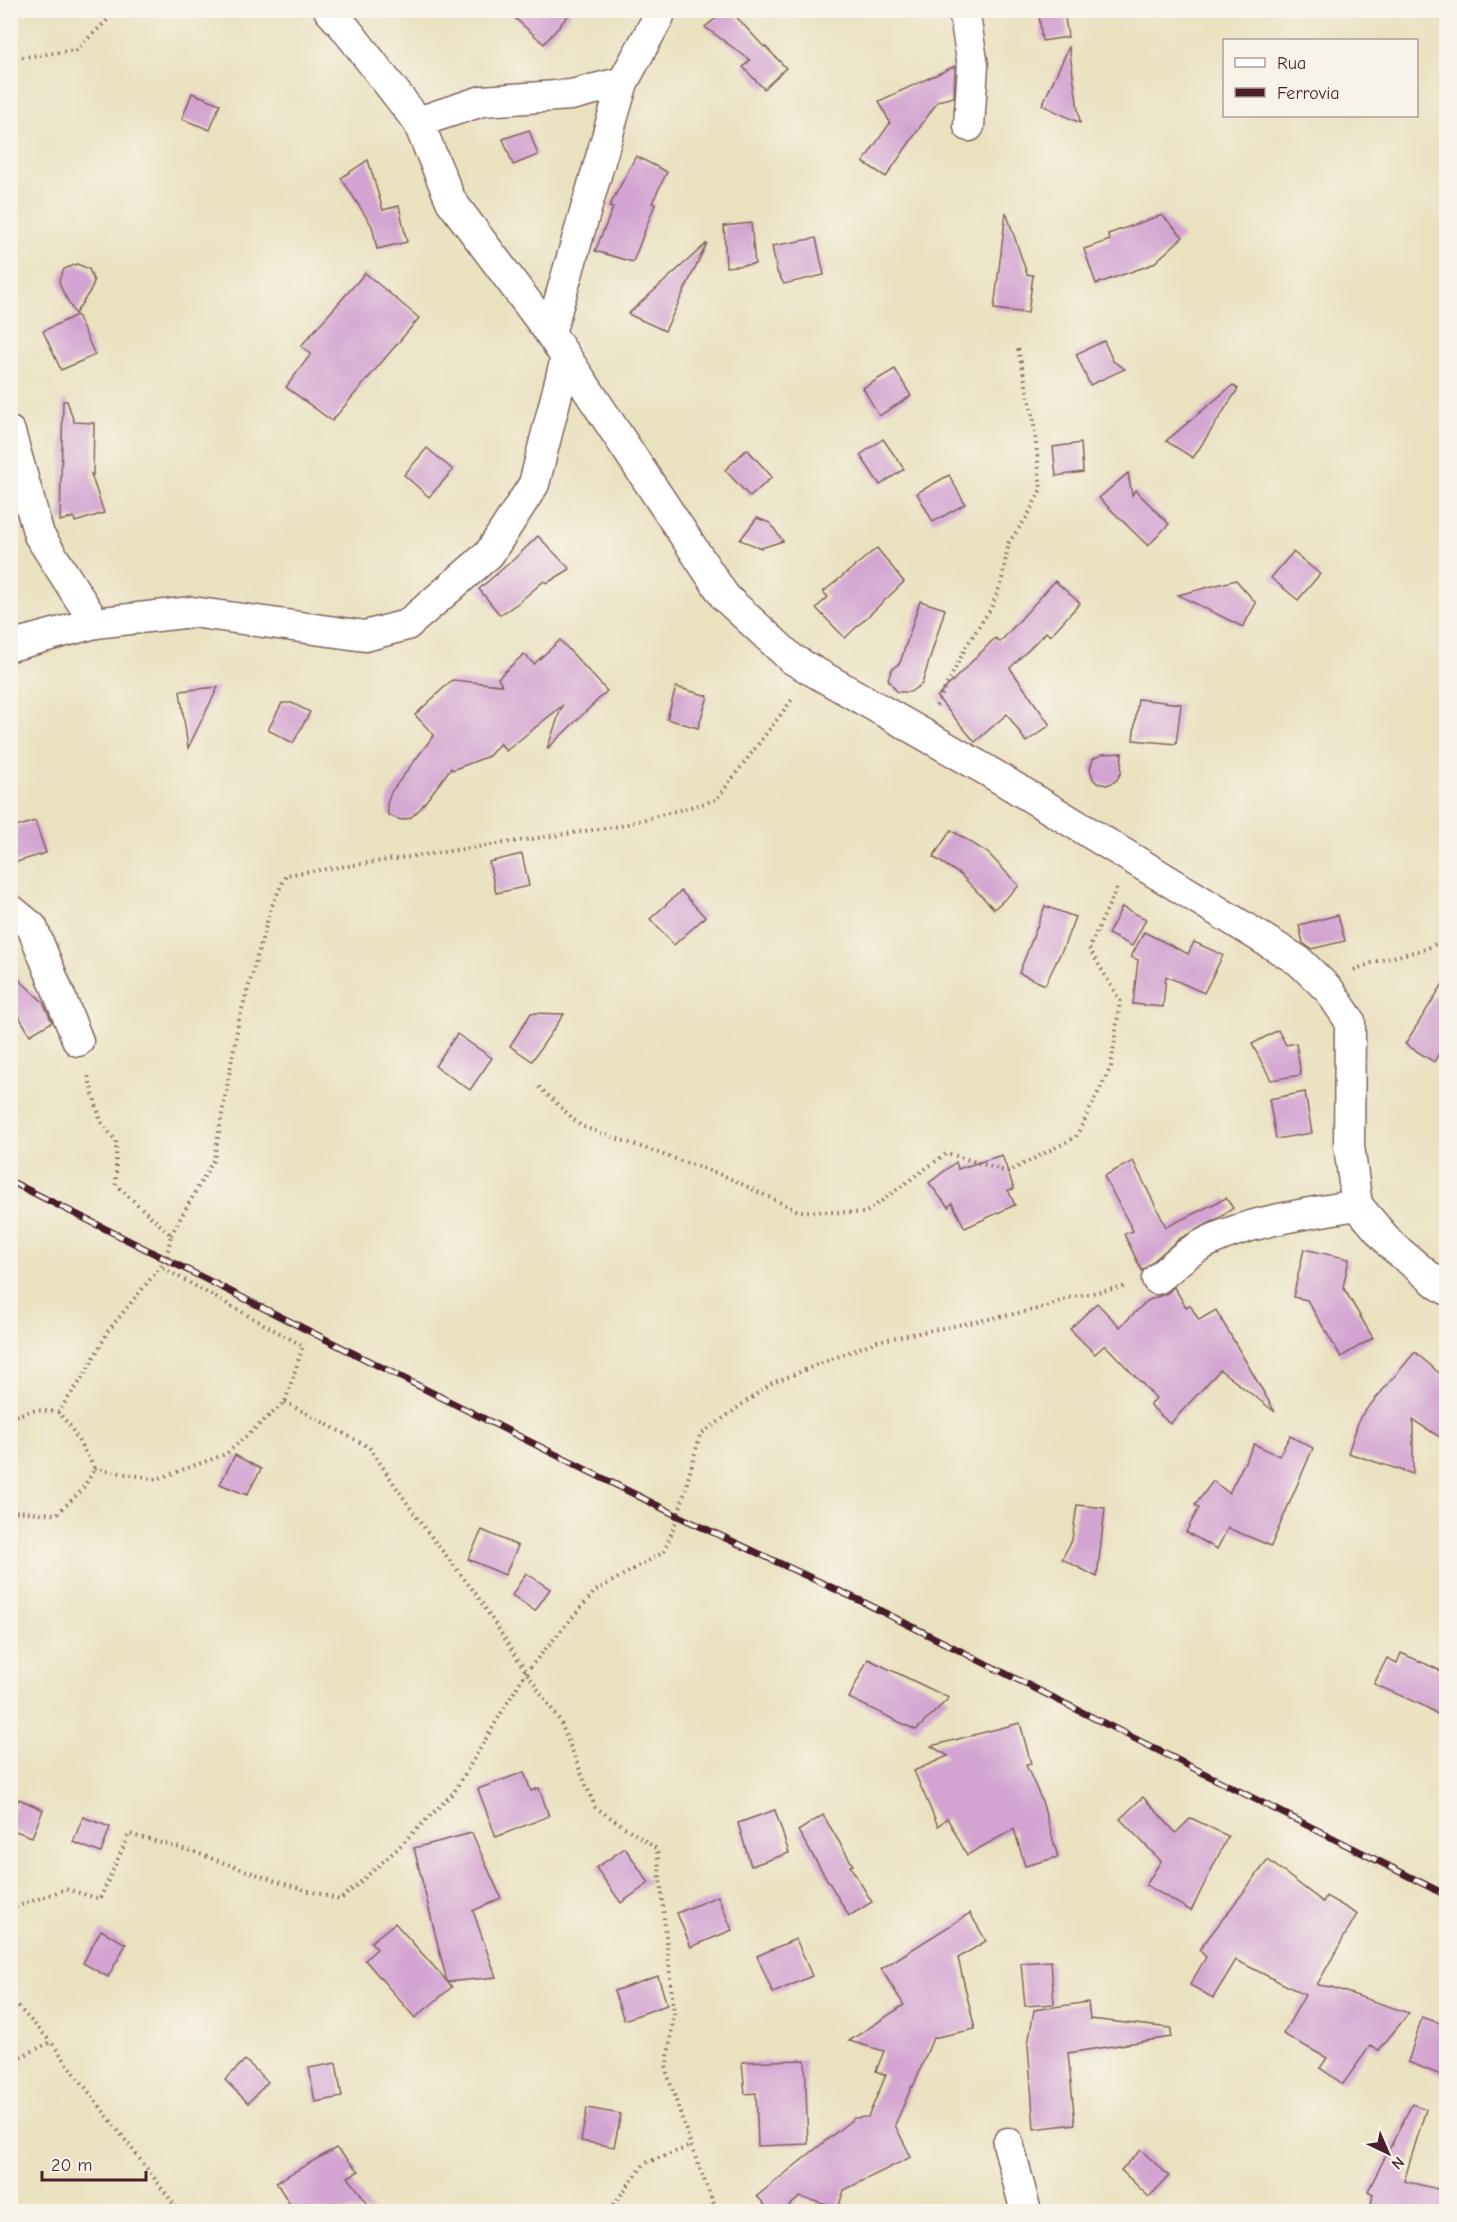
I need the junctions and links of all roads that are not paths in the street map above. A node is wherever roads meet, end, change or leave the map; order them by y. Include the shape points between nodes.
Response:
1 (328, 10) edge
2 (659, 10) edge
3 (964, 10) edge
4 (623, 82) junction
5 (418, 122) junction
6 (969, 126) dead end
7 (550, 333) junction
8 (566, 358) junction
9 (10, 432) edge
10 (95, 623) junction
11 (10, 646) edge
12 (10, 909) edge
13 (78, 1041) road end
14 (1357, 1205) junction
15 (1157, 1280) road end
16 (1446, 1289) edge
17 (1008, 2143) dead end
18 (1026, 2211) edge

1 - 5 street
2 - 4 street
3 - 6 street via 973,66
4 - 5 street via 571,95 482,101
4 - 7 street
5 - 7 street via 451,201
7 - 8 street
8 - 10 street via 534,484 489,554 407,625 365,636 192,612
8 - 14 street via 725,597 792,659 1132,858 1299,961 1329,990 1350,1021 1349,1146
9 - 10 street via 39,535
10 - 11 street
12 - 13 street via 32,927
14 - 15 street via 1236,1230 1193,1250
14 - 16 street via 1391,1245
17 - 18 street

